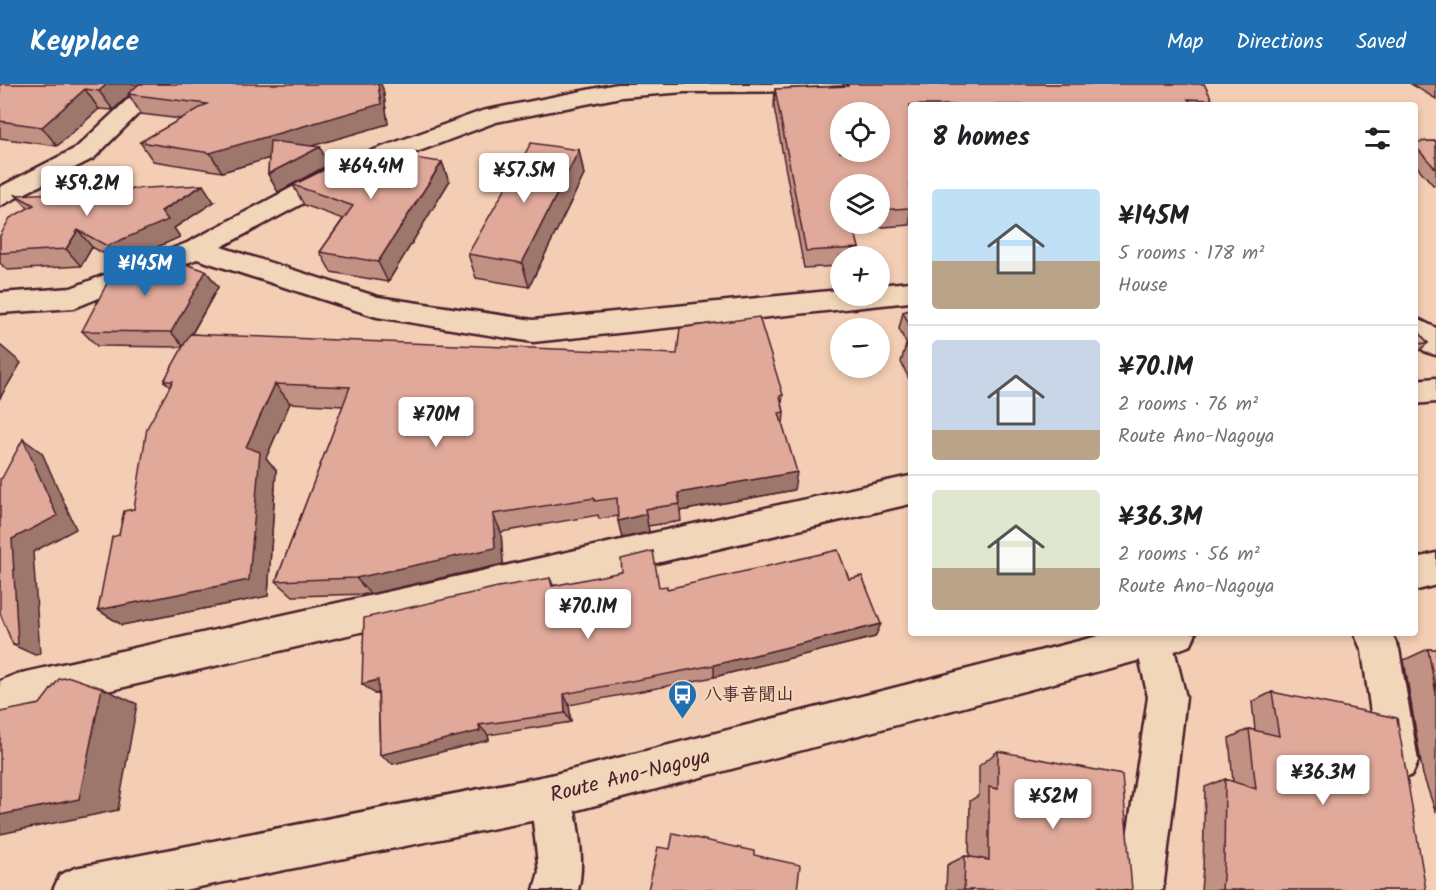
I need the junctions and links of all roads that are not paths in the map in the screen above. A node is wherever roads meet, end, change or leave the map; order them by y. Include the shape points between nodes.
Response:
1 (158, 84) edge
2 (832, 84) edge
3 (686, 85) edge
4 (0, 198) edge
5 (196, 249) junction
6 (908, 292) edge
7 (890, 294) edge
8 (830, 300) edge
9 (0, 303) edge
10 (1418, 330) edge
11 (1436, 344) edge
12 (1436, 390) edge
13 (1418, 392) edge
14 (908, 490) edge
15 (1436, 569) edge
16 (1418, 574) edge
17 (1166, 636) edge
18 (1374, 636) edge
19 (0, 701) edge
20 (551, 796) junction
21 (1404, 798) edge
22 (75, 890) edge
23 (556, 890) edge
24 (1141, 890) edge

1 - 4 street via 85,153
2 - 3 street
3 - 5 street via 621,90 490,116 347,169
5 - 8 street via 377,307 533,331
5 - 9 street via 74,298
6 - 7 street
10 - 11 street
12 - 13 street
14 - 19 street via 17,693
15 - 16 street
17 - 20 street, Route Ano-Nagoya
17 - 24 street via 1167,697
18 - 21 street via 1380,649
20 - 22 street, Route Ano-Nagoya
20 - 23 street via 561,872

